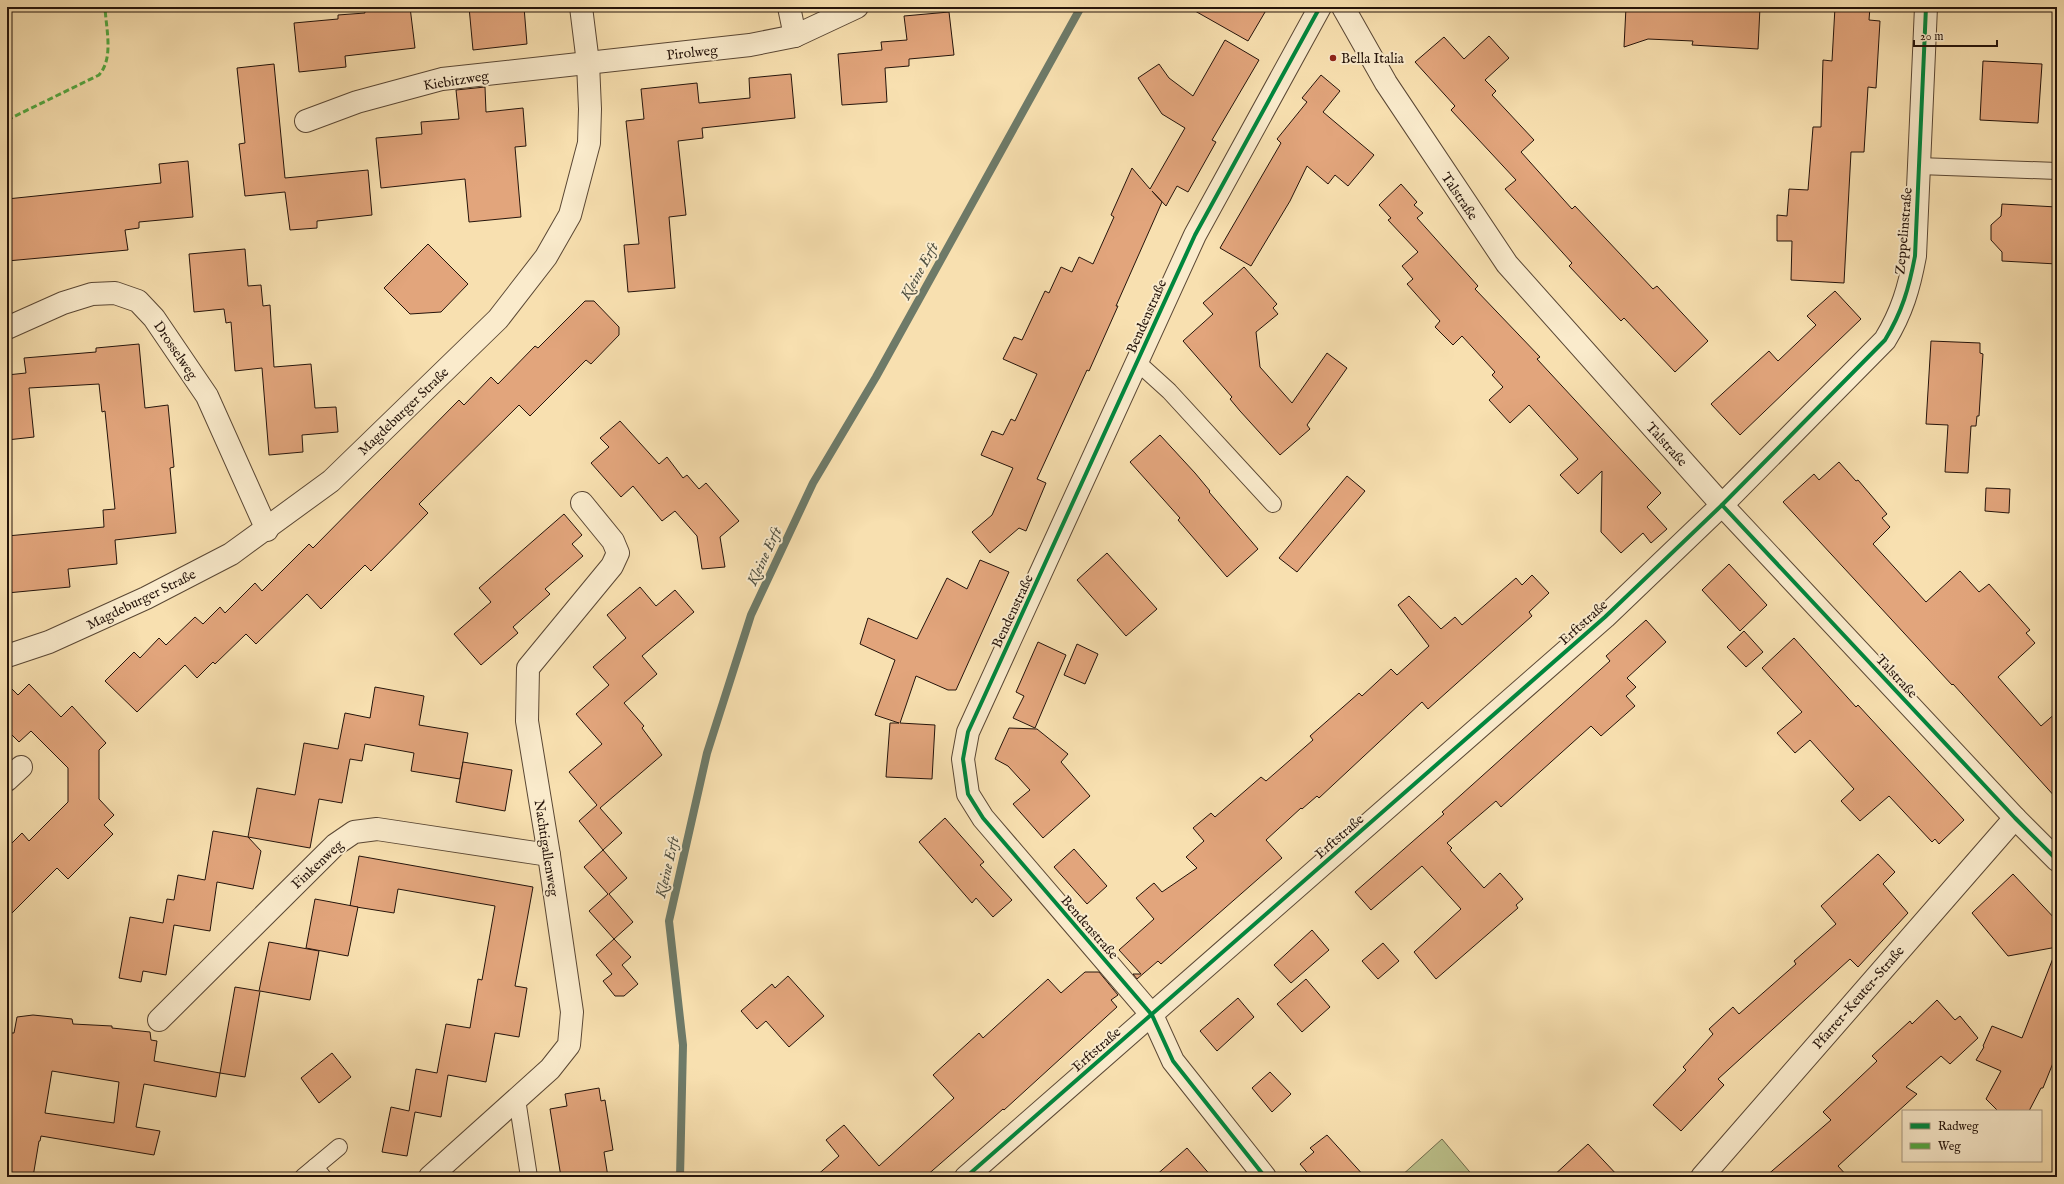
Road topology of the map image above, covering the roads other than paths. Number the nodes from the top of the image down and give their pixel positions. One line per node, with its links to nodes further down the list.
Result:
1 (580, 7): 8 (street, Magdeburger Straße)
2 (789, 7): 7 (street)
3 (857, 7): 7 (street, Pirolweg)
4 (1320, 7): 13 (street, Bendenstraße)
5 (1343, 7): 16 (street, Talstraße)
6 (1926, 7): 10 (street, Zeppelinstraße)
7 (795, 36): 8 (street, Pirolweg)
8 (588, 64): 9 (street, Kiebitzweg); 17 (street, Magdeburger Straße)
9 (306, 121)
10 (1919, 166): 11 (lane); 16 (street, Zeppelinstraße)
11 (2057, 171)
12 (7, 328): 17 (street, Drosselweg)
13 (1137, 362): 15 (lane); 22 (street, Bendenstraße)
14 (582, 503): 20 (street, Nachtigallenweg)
15 (1273, 504)
16 (1722, 506): 19 (street, Talstraße); 22 (street, Erftstraße)
17 (267, 530): 18 (street, Magdeburger Straße)
18 (7, 656)
19 (2015, 818): 21 (street, Talstraße); 32 (street, Pfarrer-Keuter-Straße)
20 (549, 855): 23 (street, Finkenweg); 24 (street, Nachtigallenweg)
21 (2057, 860)
22 (1152, 1015): 30 (street, Erftstraße); 31 (street, Bendenstraße)
23 (159, 1020)
24 (517, 1099): 28 (street, Nachtigallenweg); 29 (lane)
25 (339, 1147): 26 (lane)
26 (319, 1172): 27 (lane)
27 (303, 1177)
28 (430, 1177)
29 (529, 1177)
30 (966, 1177)
31 (1265, 1177)
32 (1702, 1177)

